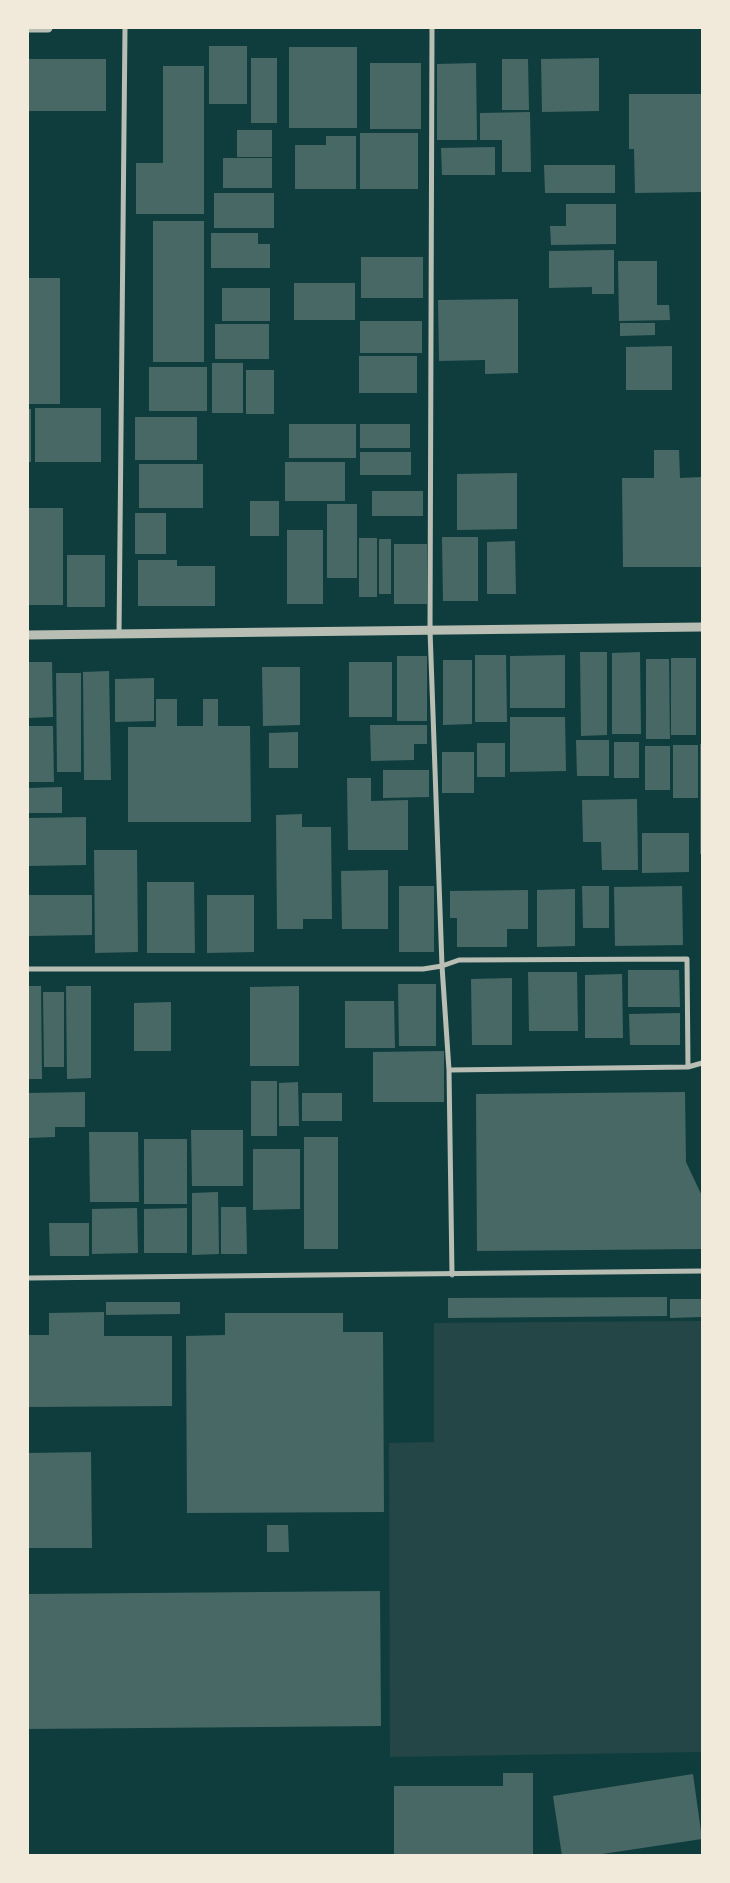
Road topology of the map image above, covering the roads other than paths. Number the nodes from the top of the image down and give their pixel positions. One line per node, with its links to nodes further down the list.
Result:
1 (28, 28): 2 (street)
2 (48, 28)
3 (125, 28): 7 (street)
4 (432, 28): 6 (street)
5 (702, 627): 6 (street)
6 (430, 630): 7 (street); 9 (street)
7 (119, 634): 8 (street)
8 (28, 635)
9 (442, 966): 10 (street); 12 (street); 13 (street)
10 (28, 969)
11 (702, 1063): 12 (street)
12 (688, 1066): 13 (street)
13 (449, 1070): 15 (street)
14 (702, 1271): 15 (street)
15 (452, 1275): 16 (street)
16 (28, 1278)

